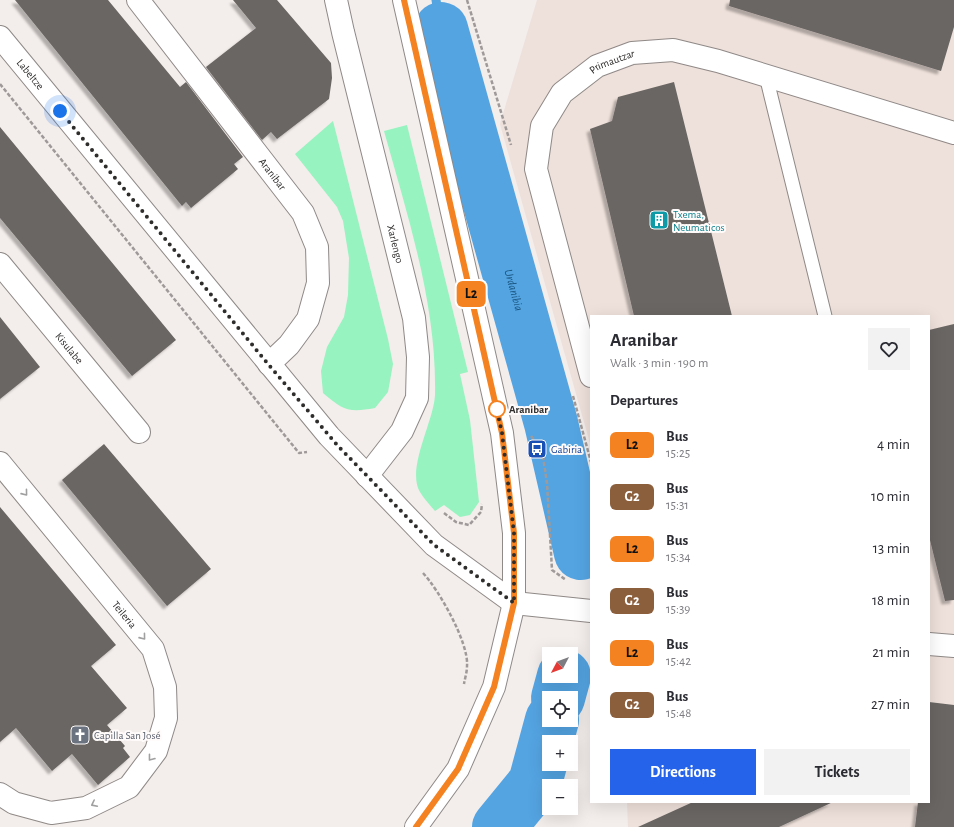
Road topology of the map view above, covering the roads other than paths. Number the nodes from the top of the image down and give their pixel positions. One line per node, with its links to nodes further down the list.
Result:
1 (138, 0): 9 (street, Aranibar)
2 (336, 0): 13 (street, Xarlengo)
3 (404, 0): 14 (street)
4 (0, 37): 9 (street, Labeltze)
5 (766, 76): 6 (street, Primautzar); 8 (lane); 10 (street, Primautzar)
6 (954, 133)
7 (0, 264): 11 (street, Kisulabe)
8 (825, 315)
9 (268, 364): 13 (street, Labeltze)
10 (590, 372)
11 (139, 432)
12 (0, 463): 18 (street, Teileria, one-way to 18)
13 (367, 476): 14 (street, Labeltze)
14 (514, 603): 15 (street); 19 (street)
15 (590, 611)
16 (930, 644): 17 (street)
17 (954, 646)
18 (0, 794)
19 (416, 827)

